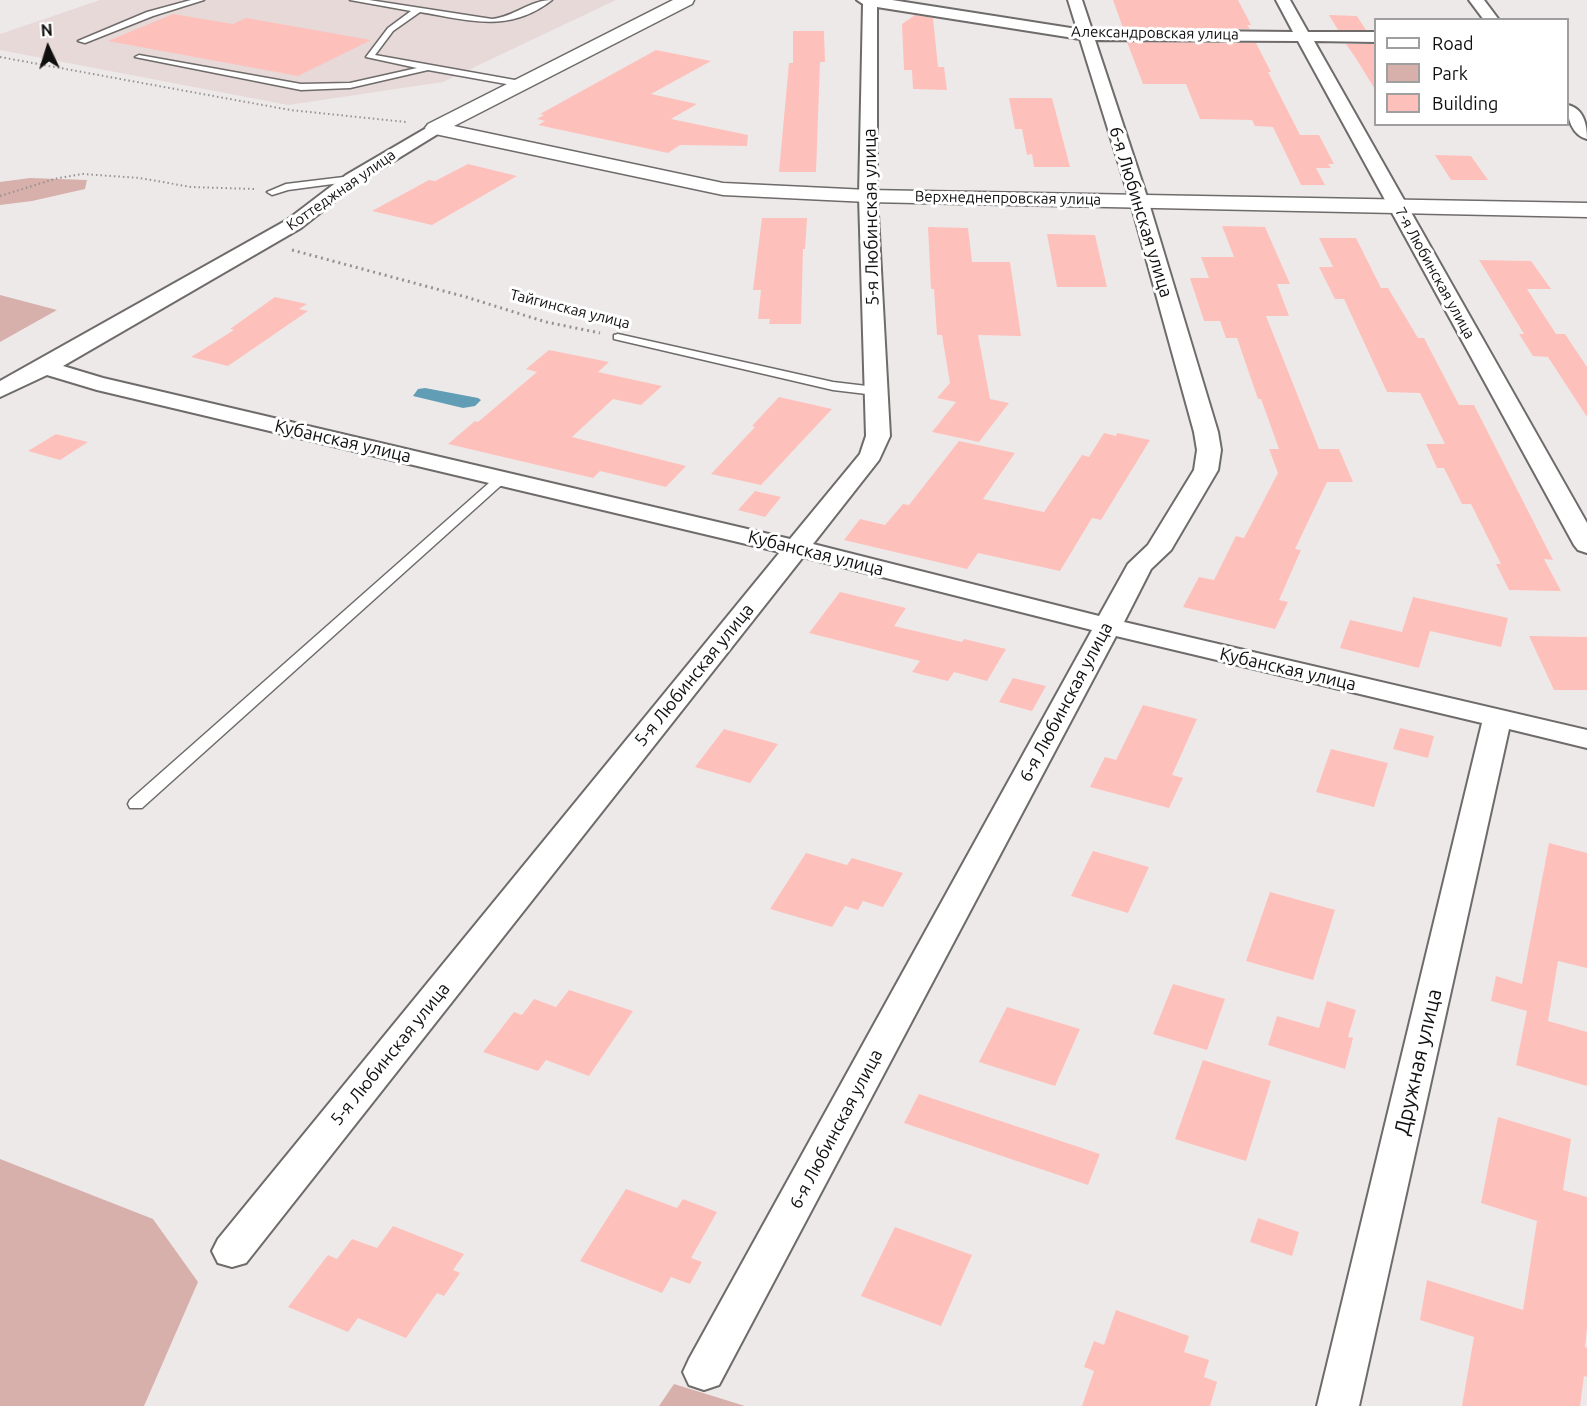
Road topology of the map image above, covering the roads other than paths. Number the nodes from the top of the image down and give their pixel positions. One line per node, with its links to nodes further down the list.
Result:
1 (200, 0): 14 (lane)
2 (354, 0): 9 (lane)
3 (548, 0): 9 (lane)
4 (686, 0): 17 (street, Коттеджная улица)
5 (1075, 0): 11 (street, 6-я Любинская улица)
6 (1283, 0): 12 (street, 7-я Любинская улица)
7 (1476, 0): 10 (street)
8 (867, 1): 11 (street, Александровская улица); 23 (street, 5-я Любинская улица)
9 (418, 10): 16 (lane)
10 (1490, 18)
11 (1084, 35): 12 (street, Александровская улица); 24 (street, 6-я Любинская улица)
12 (1304, 35): 13 (street, Александровская улица); 25 (street, 7-я Любинская улица)
13 (1374, 37)
14 (82, 41)
15 (139, 57): 16 (lane)
16 (429, 67): 17 (lane)
17 (523, 84): 19 (street, Коттеджная улица)
18 (1569, 111): 20 (street)
19 (435, 127): 21 (street, Коттеджная улица); 23 (street, Верхнеднепровская улица)
20 (1587, 134)
21 (352, 179): 22 (lane); 28 (street, Коттеджная улица)
22 (272, 192)
23 (867, 196): 24 (street, Верхнеднепровская улица); 30 (street, 5-я Любинская улица)
24 (1138, 200): 25 (street, Верхнеднепровская улица); 34 (street, 6-я Любинская улица)
25 (1398, 206): 26 (street, Верхнеднепровская улица); 32 (street, 7-я Любинская улица)
26 (1587, 210)
27 (618, 337): 30 (lane, Тайгинская улица)
28 (45, 367): 29 (street, Коттеджная улица); 31 (street, Кубанская улица)
29 (0, 390)
30 (875, 391): 33 (street, 5-я Любинская улица)
31 (502, 478): 33 (street, Кубанская улица); 37 (lane)
32 (1587, 545)
33 (797, 548): 34 (street, Кубанская улица); 38 (street, 5-я Любинская улица)
34 (1108, 626): 35 (street, Кубанская улица); 39 (street, 6-я Любинская улица)
35 (1497, 719): 36 (street, Кубанская улица); 40 (street, Дружная улица)
36 (1587, 739)
37 (136, 804)
38 (232, 1251)
39 (704, 1372)
40 (1338, 1406)

